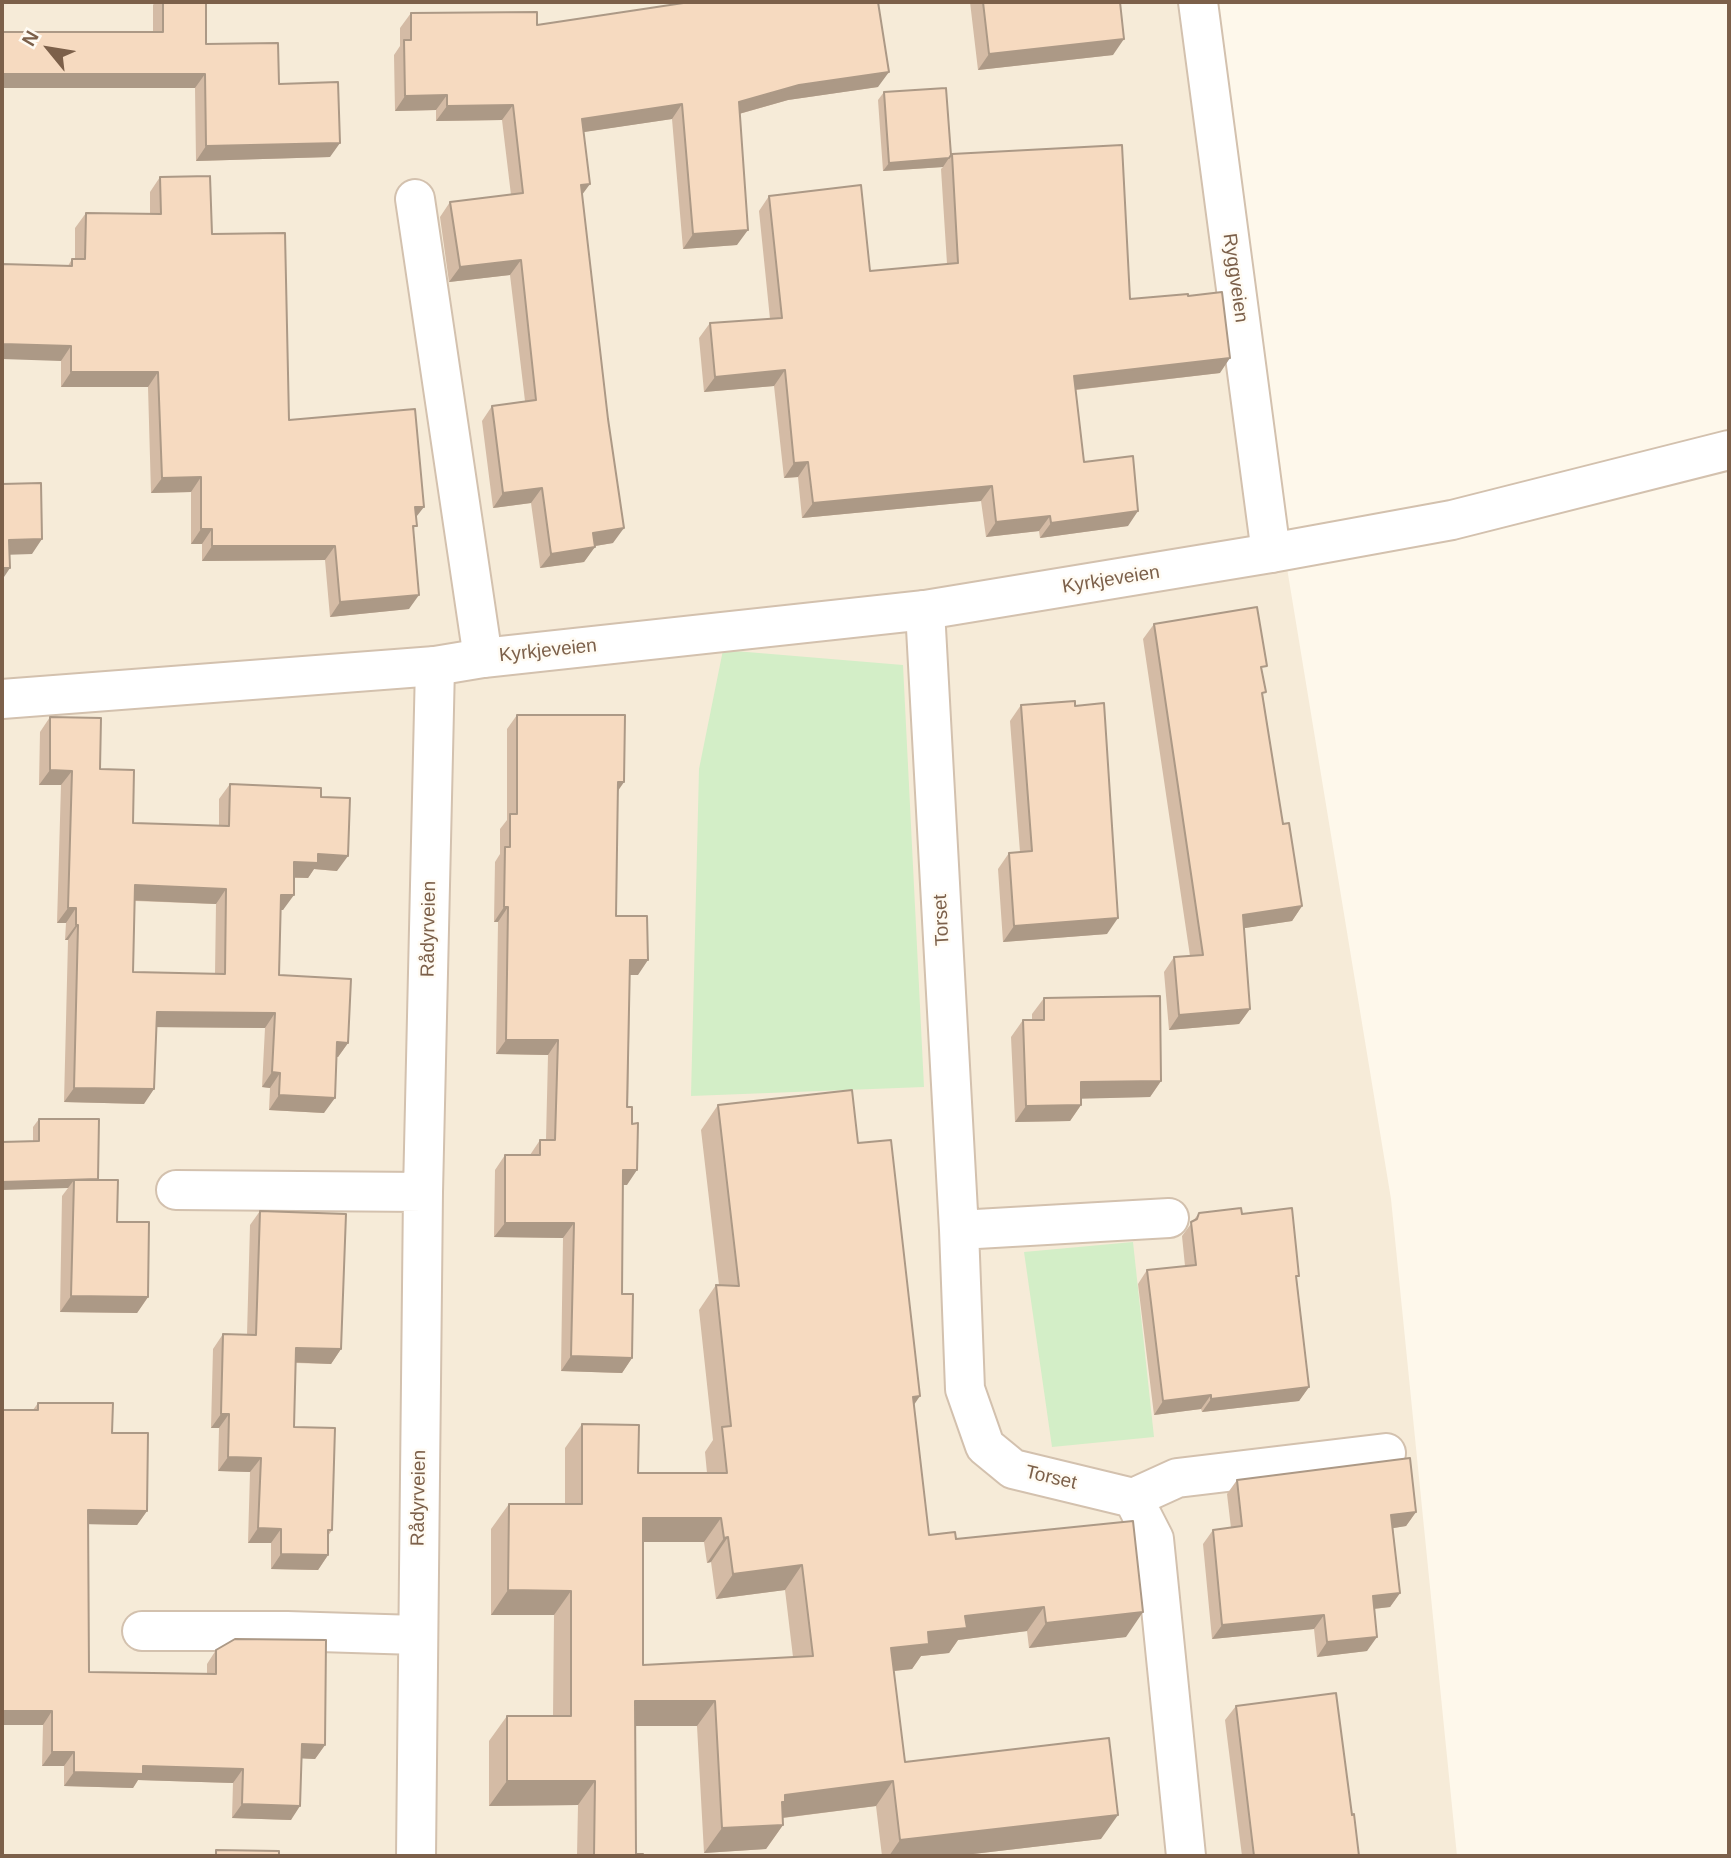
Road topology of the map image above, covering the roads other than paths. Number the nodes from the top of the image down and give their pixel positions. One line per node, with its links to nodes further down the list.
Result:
1 (1198, 2): 4 (street, Ryggveien)
2 (415, 199): 6 (street, Kyrkjeveien)
3 (1729, 450): 4 (street, Kyrkjeveien)
4 (1271, 554): 5 (street, Kyrkjeveien)
5 (925, 610): 6 (street, Kyrkjeveien); 12 (street, Torset)
6 (483, 658): 7 (street, Kyrkjeveien)
7 (435, 666): 8 (street, Kyrkjeveien); 10 (street, Rådyrveien)
8 (2, 699)
9 (176, 1190): 10 (street)
10 (423, 1192): 16 (street, Rådyrveien)
11 (1169, 1218): 12 (street)
12 (959, 1230): 14 (street, Torset)
13 (1386, 1452): 14 (street)
14 (1133, 1498): 18 (street)
15 (142, 1631): 16 (street)
16 (417, 1636): 17 (street, Rådyrveien)
17 (416, 1856)
18 (1186, 1856)

